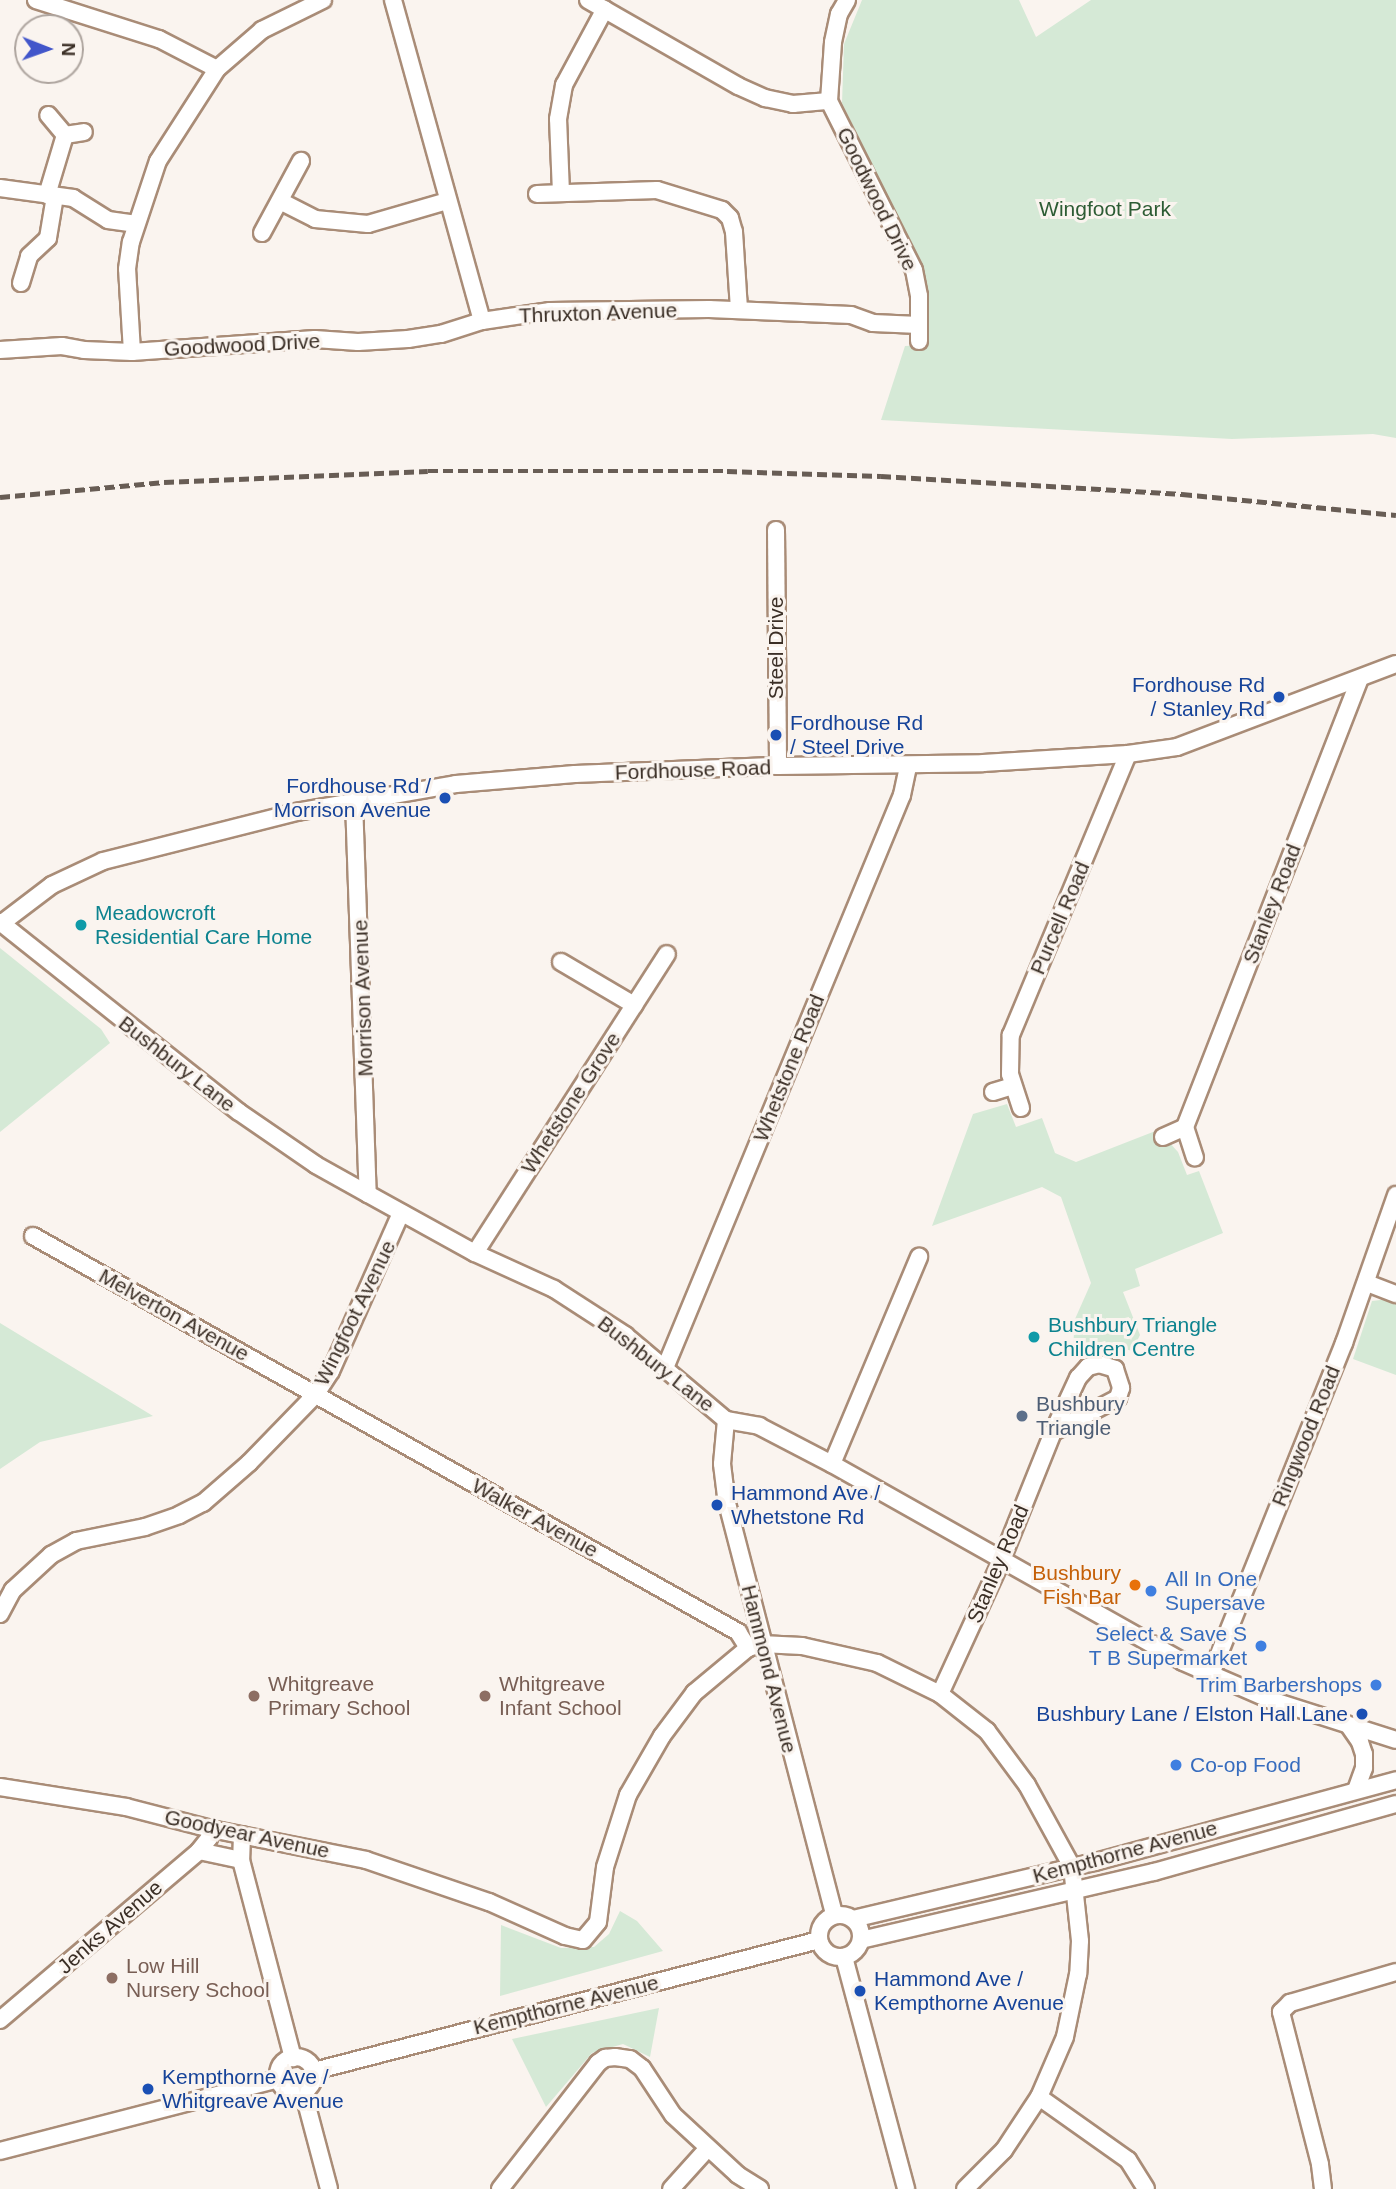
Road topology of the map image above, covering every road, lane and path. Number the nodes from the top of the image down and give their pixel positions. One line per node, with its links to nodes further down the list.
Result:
1 (36, 0): 6 (street)
2 (323, 0): 8 (street)
3 (393, 0): 19 (street)
4 (588, 0): 7 (street)
5 (847, 0): 9 (street)
6 (77, 5): 8 (street)
7 (605, 9): 9 (street); 15 (street)
8 (217, 69): 20 (street)
9 (829, 101): 25 (street, Goodwood Drive)
10 (48, 115): 12 (street)
11 (83, 132): 12 (street)
12 (65, 135): 17 (street)
13 (301, 161): 18 (street)
14 (0, 188): 17 (street)
15 (561, 192): 16 (street); 23 (street)
16 (537, 194)
17 (51, 196): 20 (street); 22 (street)
18 (280, 201): 19 (street); 21 (street)
19 (447, 201): 24 (street)
20 (135, 224): 27 (street)
21 (262, 233)
22 (21, 283)
23 (738, 310): 24 (street, Thruxton Avenue); 25 (street, Thruxton Avenue)
24 (482, 321): 27 (street, Goodwood Drive)
25 (919, 333)
26 (0, 350): 27 (street, Goodwood Drive)
27 (132, 352)
28 (776, 530): 32 (street, Steel Drive)
29 (1396, 664): 30 (street, Fordhouse Road)
30 (1359, 681): 31 (street, Fordhouse Road); 42 (street, Stanley Road)
31 (1128, 754): 33 (street, Fordhouse Road); 39 (street, Purcell Road)
32 (778, 766): 33 (street, Fordhouse Road); 34 (street, Fordhouse Road)
33 (908, 766): 53 (street, Whetstone Road)
34 (354, 801): 35 (street, Fordhouse Road); 45 (street, Morrison Avenue)
35 (1, 922): 45 (street, Bushbury Lane)
36 (667, 954): 38 (street, Whetstone Grove)
37 (561, 962): 38 (street)
38 (634, 1005): 49 (street, Whetstone Grove)
39 (1013, 1086): 40 (street); 41 (street, Purcell Road)
40 (993, 1092)
41 (1021, 1108)
42 (1185, 1127): 43 (street); 44 (street)
43 (1163, 1137)
44 (1195, 1157)
45 (368, 1194): 47 (street, Bushbury Lane)
46 (1396, 1195): 51 (street, Ringwood Road)
47 (401, 1213): 49 (street, Bushbury Lane); 54 (street, Wingfoot Avenue)
48 (33, 1236): 54 (street, Melverton Avenue)
49 (475, 1253): 53 (street, Bushbury Lane)
50 (919, 1257): 57 (street)
51 (1367, 1283): 52 (street); 61 (street, Ringwood Road)
52 (1396, 1294)
53 (665, 1368): 55 (street, Bushbury Lane)
54 (316, 1394): 59 (street, Wingfoot Avenue); 60 (street, Walker Avenue)
55 (726, 1420): 57 (street, Bushbury Lane); 60 (street, Hammond Avenue)
56 (1053, 1432): 56 (street, Stanley Road); 58 (street, Stanley Road)
57 (832, 1464): 58 (street, Bushbury Lane)
58 (1002, 1559): 61 (street, Bushbury Lane); 62 (street, Stanley Road)
59 (0, 1614)
60 (755, 1646): 62 (street); 70 (street, Goodyear Avenue); 75 (street, Hammond Avenue)
61 (1211, 1674): 63 (street, Bushbury Lane)
62 (940, 1694): 73 (street)
63 (1349, 1726): 64 (street, Bushbury Lane); 67 (street)
64 (1396, 1740)
65 (1396, 1780): 67 (street, Kempthorne Avenue)
66 (0, 1787): 69 (street, Goodyear Avenue)
67 (1356, 1790): 73 (street, Kempthorne Avenue)
68 (1396, 1804): 74 (street, Kempthorne Avenue)
69 (211, 1829): 70 (street, Goodyear Avenue); 71 (street, Jenks Avenue)
70 (242, 1835): 72 (street)
71 (198, 1851): 72 (street); 81 (street, Jenks Avenue)
72 (241, 1860): 82 (street)
73 (1072, 1867): 74 (street); 76 (street, Kempthorne Avenue)
74 (1076, 1891): 78 (street, Kempthorne Avenue); 86 (street)
75 (834, 1915): 76 (street); 77 (street)
76 (853, 1919): 78 (street)
77 (819, 1940): 79 (street); 83 (street, Kempthorne Avenue)
78 (861, 1940): 79 (street)
79 (844, 1957): 93 (street)
80 (1396, 1972): 96 (street)
81 (0, 2020)
82 (293, 2057): 83 (street); 84 (street)
83 (314, 2071): 85 (street)
84 (278, 2079): 85 (street); 88 (street)
85 (303, 2091): 89 (street)
86 (1039, 2096): 94 (street); 95 (street)
87 (708, 2148): 90 (street); 91 (street); 92 (street)
88 (0, 2151)
89 (329, 2189)
90 (500, 2189)
91 (671, 2189)
92 (760, 2189)
93 (906, 2189)
94 (965, 2189)
95 (1146, 2189)
96 (1323, 2189)

